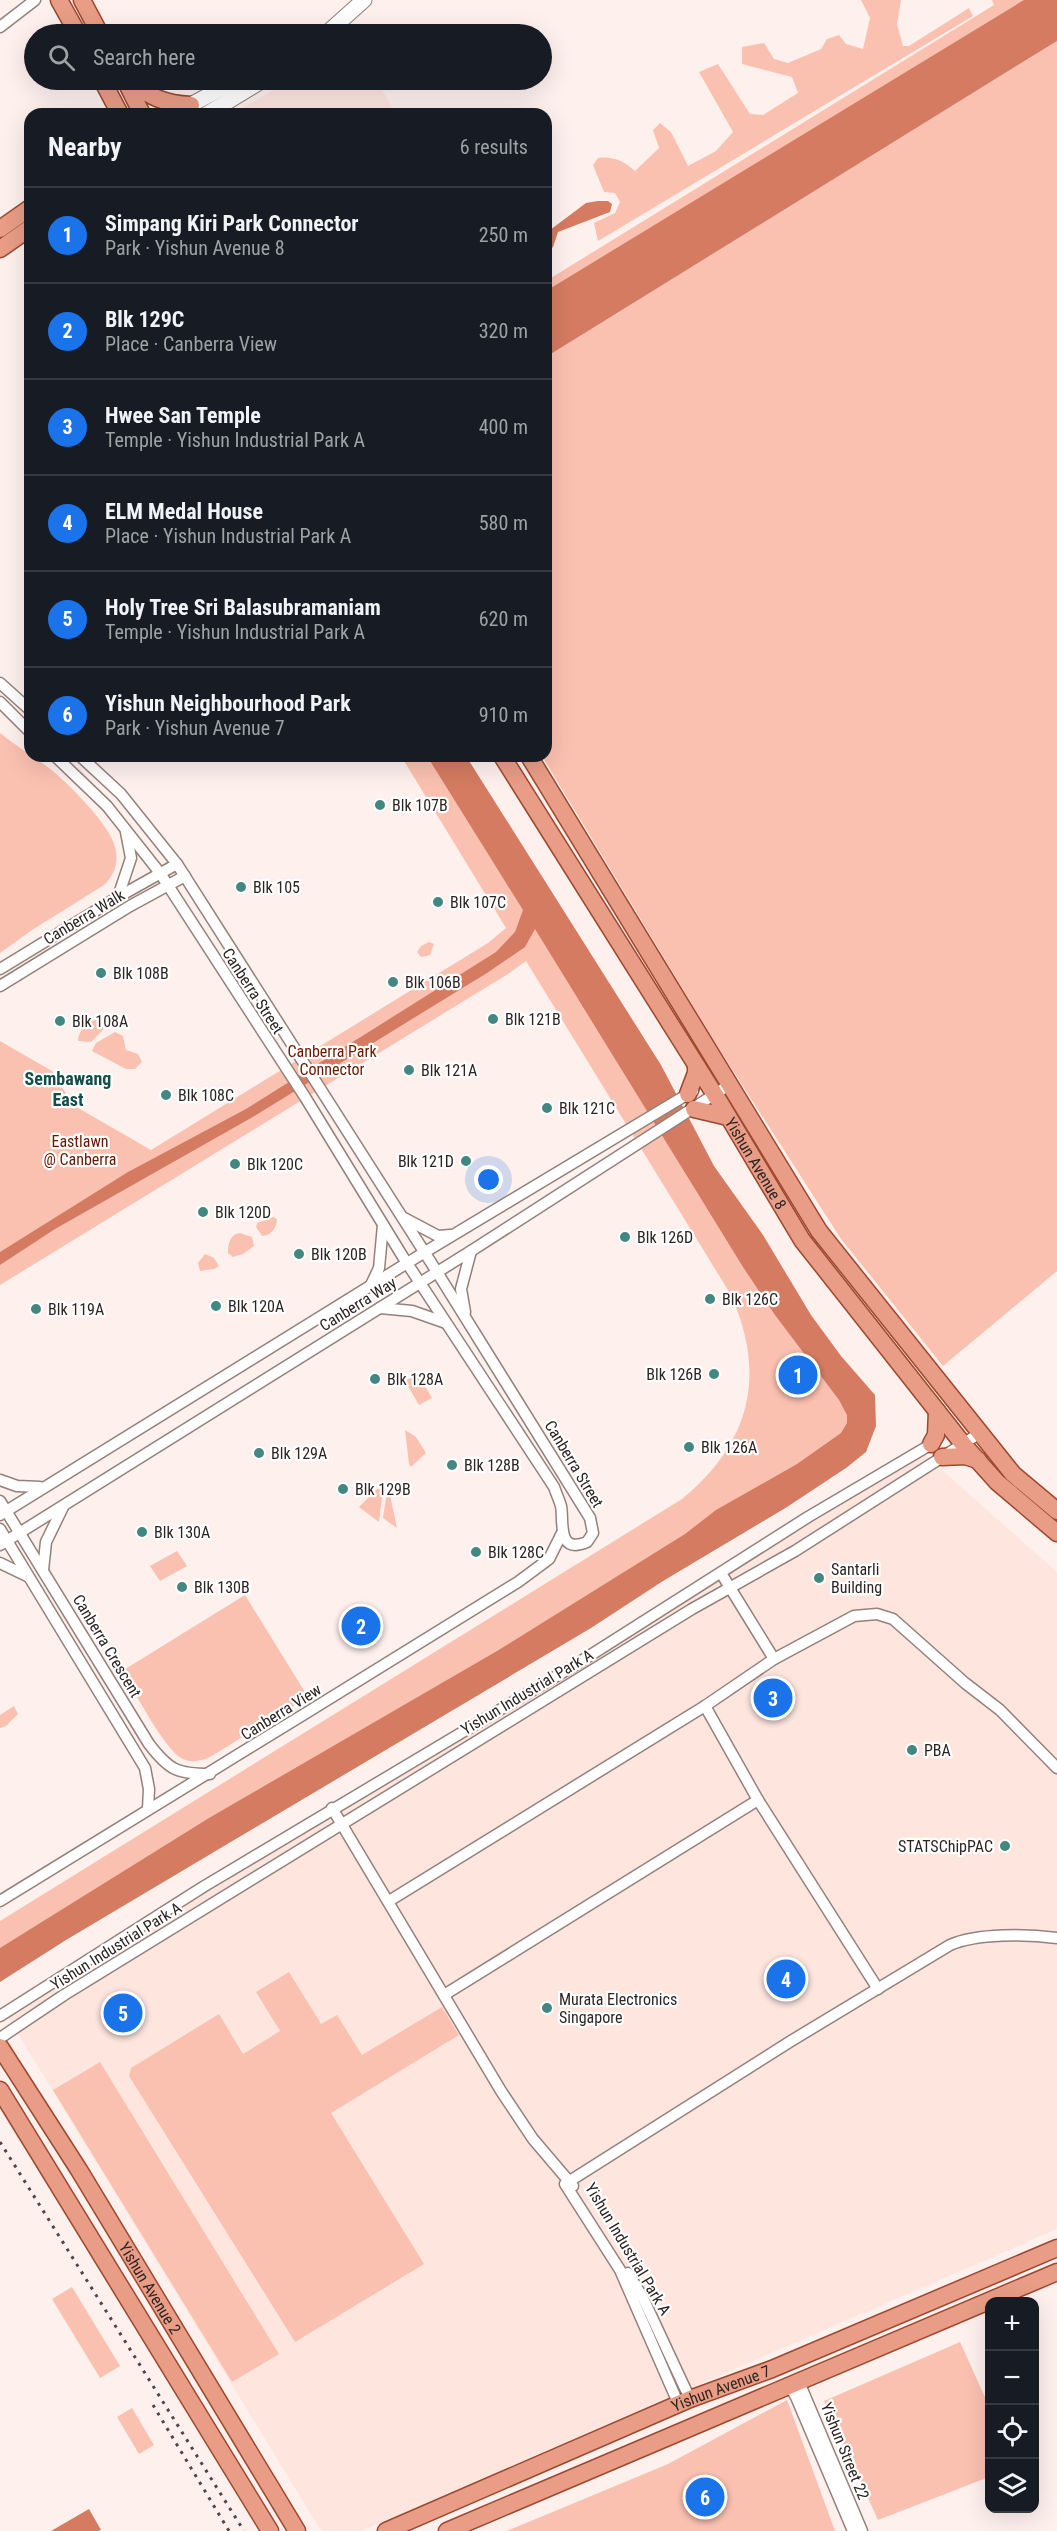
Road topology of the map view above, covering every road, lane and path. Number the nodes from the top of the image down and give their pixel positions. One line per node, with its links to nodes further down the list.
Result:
1 (35, 0): 8 (street)
2 (59, 0): 5 (main road)
3 (82, 0): 6 (main road)
4 (364, 0): 7 (street)
5 (72, 24)
6 (95, 24)
7 (337, 24)
8 (0, 27)
9 (107, 90): 16 (main road)
10 (108, 90): 17 (main road)
11 (129, 90): 18 (main road)
12 (142, 90): 15 (main road)
13 (219, 90): 15 (street)
14 (246, 90): 20 (street)
15 (191, 105): 19 (street)
16 (111, 108)
17 (117, 108)
18 (139, 108)
19 (185, 108)
20 (217, 108)
21 (24, 212): 22 (main road)
22 (0, 229)
23 (24, 232): 24 (main road)
24 (0, 249)
25 (0, 683): 27 (street)
26 (0, 702): 28 (street)
27 (24, 705)
28 (24, 726)
29 (61, 762): 33 (street, Canberra Street)
30 (86, 762): 34 (street, Canberra Street)
31 (505, 762): 41 (main road, Yishun Avenue 8)
32 (533, 762): 42 (main road, Yishun Avenue 8)
33 (126, 829): 35 (street, Canberra Street); 38 (street)
34 (177, 864): 35 (street, Canberra Walk); 36 (street, Canberra Street)
35 (160, 873): 37 (street, Canberra Street); 38 (street, Canberra Walk)
36 (185, 876): 37 (street, Canberra Walk); 46 (street, Canberra Street)
37 (167, 885): 40 (street, Canberra Walk); 47 (street, Canberra Street)
38 (118, 897): 39 (street, Canberra Walk)
39 (0, 969)
40 (0, 986)
41 (696, 1066): 43 (main road, Yishun Avenue 8); 44 (main road)
42 (726, 1079): 43 (street, Canberra Way); 59 (main road, Yishun Avenue 8)
43 (710, 1089): 44 (street, Canberra Way); 45 (main road, Yishun Avenue 8)
44 (690, 1102): 45 (main road); 48 (street, Canberra Way); 49 (street, Canberra Way)
45 (728, 1117): 58 (main road, Yishun Avenue 8)
46 (401, 1216): 48 (street); 50 (street, Canberra Street)
47 (383, 1223): 51 (street, Canberra Street); 54 (street)
48 (457, 1233): 50 (street, Canberra Way)
49 (471, 1251): 52 (street, Canberra Way); 56 (street)
50 (425, 1252): 51 (street, Canberra Way); 52 (street, Canberra Street)
51 (408, 1263): 53 (street, Canberra Street); 54 (street, Canberra Way)
52 (437, 1272): 53 (street, Canberra Way); 56 (street, Canberra Street)
53 (420, 1282): 55 (street, Canberra Way); 57 (street, Canberra Street)
54 (371, 1286): 65 (street, Canberra Way)
55 (379, 1308): 57 (street); 66 (street, Canberra Way)
56 (466, 1318): 71 (street, Canberra Street)
57 (447, 1324): 71 (street, Canberra Street)
58 (938, 1411): 60 (main road, Yishun Avenue 8); 61 (main road)
59 (975, 1427): 60 (street, Yishun Industrial Park A); 60 (street, Yishun Industrial Park A); 68 (main road, Yishun Avenue 8)
60 (958, 1438): 61 (street, Yishun Industrial Park A); 62 (street, Yishun Industrial Park A); 63 (main road, Yishun Avenue 8)
61 (931, 1444): 76 (street, Yishun Industrial Park A)
62 (942, 1457): 63 (main road); 78 (street, Yishun Industrial Park A)
63 (978, 1460): 72 (main road, Yishun Avenue 8)
64 (0, 1480): 65 (street)
65 (44, 1486): 67 (street, Canberra Way)
66 (64, 1507): 70 (street, Canberra Way); 75 (street)
67 (2, 1509): 70 (street, Canberra Crescent)
68 (1057, 1511)
69 (0, 1529): 73 (street, Canberra Crescent)
70 (19, 1533): 73 (street, Canberra Way); 75 (street, Canberra Crescent)
71 (562, 1533): 84 (street, Canberra View)
72 (1057, 1533)
73 (4, 1543): 77 (street, Canberra Crescent)
74 (0, 1563): 77 (street)
75 (44, 1570): 80 (street, Canberra Crescent)
76 (721, 1573): 78 (street); 86 (street, Yishun Industrial Park A)
77 (30, 1578): 81 (street, Canberra Crescent)
78 (729, 1587): 79 (street); 88 (street, Yishun Industrial Park A)
79 (774, 1659): 82 (street); 83 (street)
80 (103, 1667): 81 (street); 84 (street, Canberra Crescent)
81 (93, 1681): 87 (street, Canberra Crescent)
82 (705, 1706): 85 (street); 89 (street)
83 (1057, 1768)
84 (210, 1774): 87 (street, Canberra View)
85 (758, 1800): 92 (street); 93 (street)
86 (332, 1808): 88 (street, Yishun Industrial Park A); 94 (street, Yishun Industrial Park A)
87 (148, 1809): 90 (street, Canberra View)
88 (342, 1825): 89 (street, Yishun Industrial Park A); 95 (street, Yishun Industrial Park A)
89 (389, 1900): 93 (street, Yishun Industrial Park A)
90 (0, 1901)
91 (1057, 1938): 92 (street, Yishun Industrial Park A)
92 (878, 1989): 98 (street, Yishun Industrial Park A)
93 (444, 1995): 98 (street, Yishun Industrial Park A)
94 (0, 2016)
95 (0, 2038)
96 (0, 2047): 104 (main road, Yishun Avenue 2)
97 (0, 2090): 105 (main road, Yishun Avenue 2)
98 (567, 2183): 103 (street, Yishun Industrial Park A)
99 (1057, 2248): 101 (main road, Yishun Avenue 7)
100 (1057, 2272): 102 (main road, Yishun Avenue 7)
101 (772, 2369): 102 (main road); 103 (main road, Yishun Avenue 7)
102 (792, 2385): 107 (main road, Yishun Avenue 7); 108 (street, Yishun Street 22); 109 (street, Yishun Street 22)
103 (684, 2402): 106 (main road, Yishun Avenue 7)
104 (298, 2529)
105 (270, 2531)
106 (386, 2531)
107 (447, 2531)
108 (853, 2531)
109 (862, 2531)

